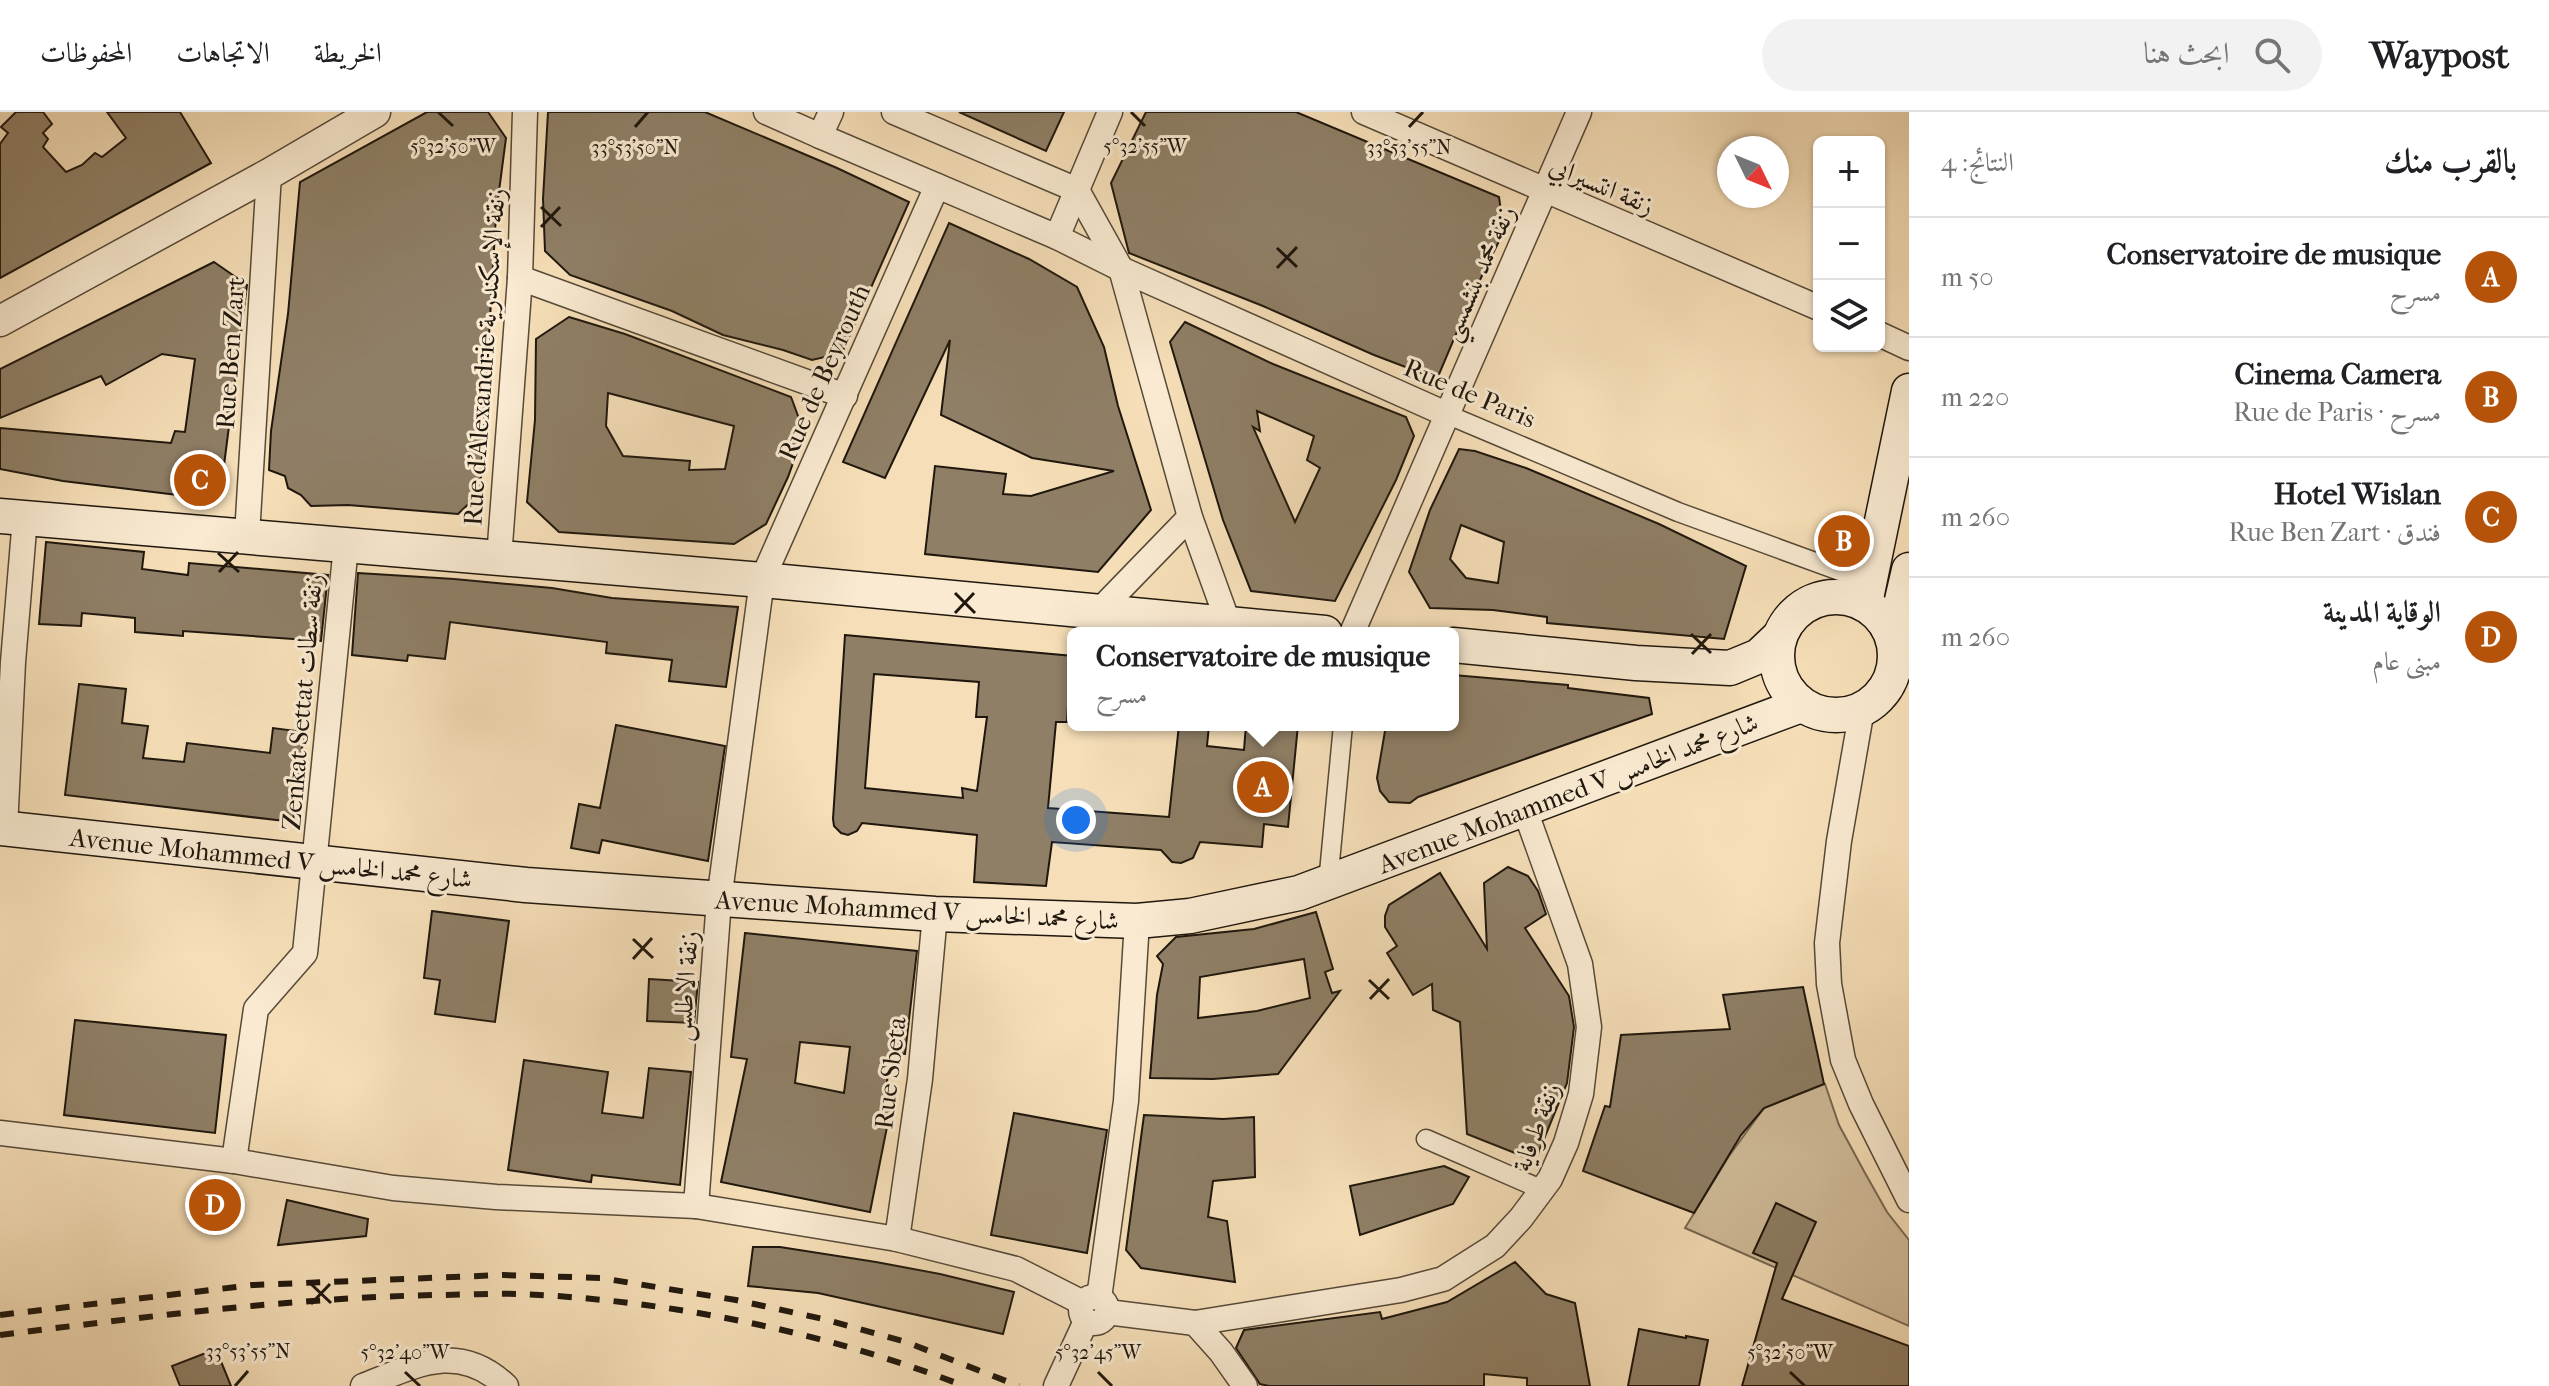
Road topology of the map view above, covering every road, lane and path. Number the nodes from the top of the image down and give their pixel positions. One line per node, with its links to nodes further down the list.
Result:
1 (375, 112): 10 (street)
2 (525, 112): 16 (street, Rue d'Alexandrie زنقة الإسكندرية)
3 (766, 112): 9 (street, Rue de Paris)
4 (831, 112): 9 (street)
5 (894, 112): 12 (street)
6 (1110, 112): 12 (street)
7 (1364, 112): 13 (street, زنقة انتسيرابي)
8 (1579, 112): 13 (street, زنقة محمد بنشمسي)
9 (820, 136): 11 (street, Rue de Paris)
10 (269, 174): 18 (street); 26 (street, Rue Ben Zart)
11 (937, 186): 14 (street, Rue de Paris); 22 (street, Rue de Beyrouth)
12 (1077, 190): 14 (street); 15 (street)
13 (1545, 191): 17 (street, زنقة انتسيرابي); 23 (street, زنقة محمد بنشمسي)
14 (1057, 237): 15 (street, Rue de Paris)
15 (1121, 269): 23 (street, Rue de Paris); 25 (street)
16 (520, 278): 22 (street); 28 (street, Rue d'Alexandrie زنقة الإسكندرية)
17 (1813, 305)
18 (0, 321)
19 (1885, 337): 20 (street)
20 (1909, 348)
21 (1909, 391): 31 (main road)
22 (845, 396): 30 (street, Rue de Beyrouth)
23 (1446, 414): 31 (street, Rue de Paris); 35 (street, زنقة محمد بنشمسي)
24 (12, 517): 26 (main road); 44 (street)
25 (1190, 517): 32 (street); 33 (street)
26 (247, 535): 27 (main road)
27 (346, 546): 28 (main road); 45 (street, Zenkat Settat زنقة سطات)
28 (499, 558): 30 (main road)
29 (1909, 570): 37 (main road)
30 (762, 580): 32 (main road); 47 (street, زنقة الاطلس)
31 (1867, 593): 36 (main road); 37 (main road)
32 (1097, 613): 33 (main road)
33 (1229, 625): 34 (main road)
34 (1253, 627)
35 (1355, 627)
36 (1779, 637): 38 (main road); 40 (main road)
37 (1899, 644): 39 (main road)
38 (1459, 646)
39 (1899, 680): 41 (main road)
40 (1801, 705): 41 (main road); 43 (main road, Avenue Mohammed V شارع محمد الخامس)
41 (1862, 709): 54 (street)
42 (1342, 731): 46 (street)
43 (1525, 810): 46 (main road, Avenue Mohammed V شارع محمد الخامس); 53 (street, زنقة طرفاية)
44 (3, 828): 45 (main road, Avenue Mohammed V شارع محمد الخامس)
45 (316, 862): 47 (main road, Avenue Mohammed V شارع محمد الخامس); 52 (street, Zenkat Settat زنقة سطات)
46 (1328, 883): 49 (main road, Avenue Mohammed V شارع محمد الخامس)
47 (719, 900): 48 (main road, Avenue Mohammed V شارع محمد الخامس); 55 (street, زنقة الاطلس)
48 (935, 914): 49 (main road, Avenue Mohammed V شارع محمد الخامس); 56 (street, Rue Sbeta)
49 (1137, 921): 57 (street)
50 (0, 1133): 52 (street, زنقة طرفاية)
51 (1426, 1139): 53 (street)
52 (234, 1161): 55 (street, زنقة طرفاية)
53 (1543, 1190): 58 (street, زنقة طرفاية)
54 (1909, 1200)
55 (696, 1206): 56 (street, زنقة طرفاية)
56 (897, 1239): 57 (street, زنقة طرفاية)
57 (1094, 1308): 58 (street, زنقة طرفاية); 61 (street)
58 (1195, 1323): 62 (street)
59 (498, 1379): 60 (street)
60 (363, 1386)
61 (1056, 1386)
62 (1245, 1386)

